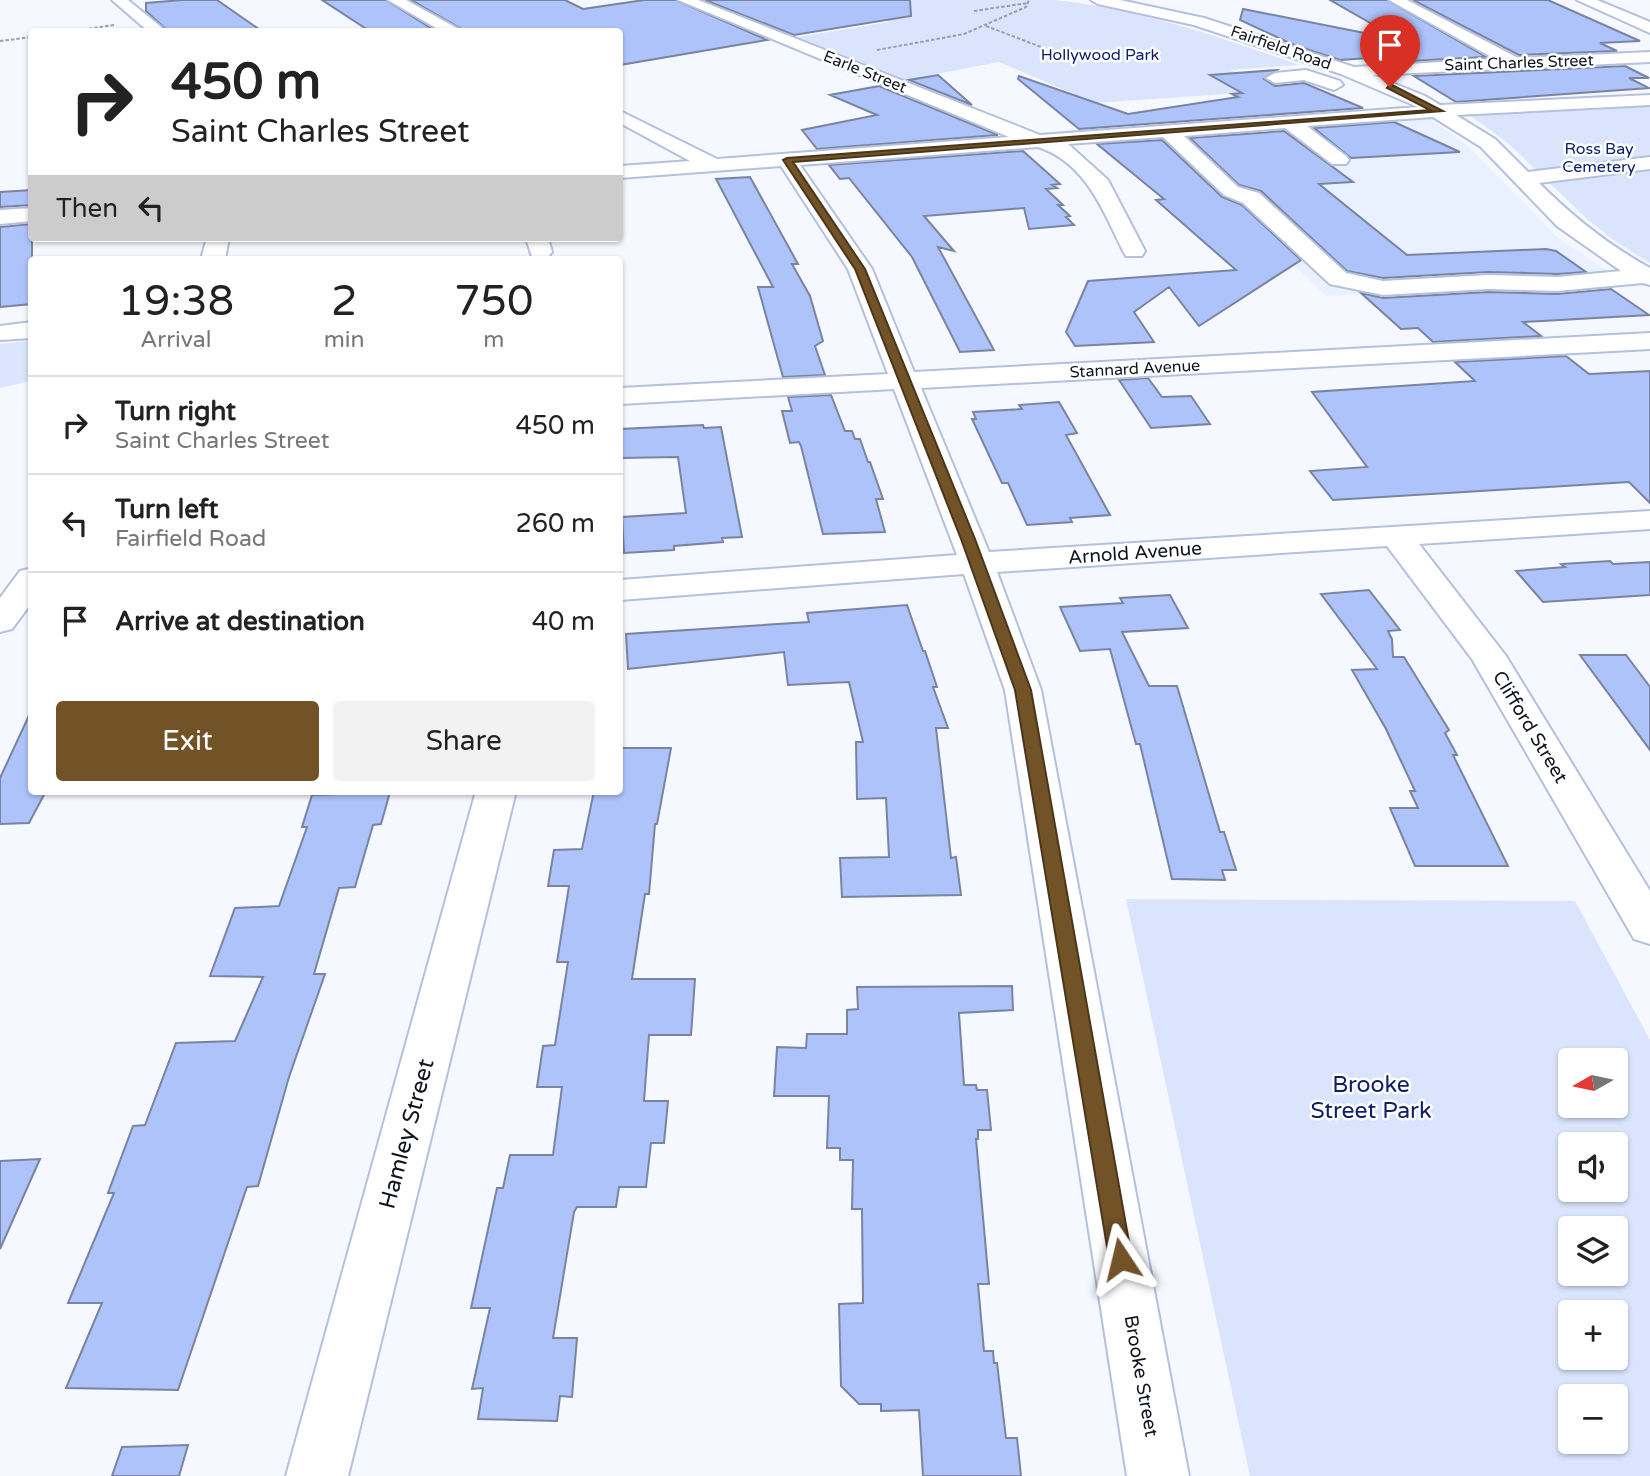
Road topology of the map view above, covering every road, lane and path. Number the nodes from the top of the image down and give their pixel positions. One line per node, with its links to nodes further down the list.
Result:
1 (119, 0): 11 (street)
2 (395, 0): 15 (street)
3 (685, 0): 23 (street, Earle Street)
4 (1098, 0): 25 (street, Fairfield Road)
5 (1396, 0): 24 (street)
6 (1584, 0): 9 (street)
7 (1028, 2): 10 (path); 12 (path)
8 (1638, 6): 9 (street)
9 (1603, 8): 16 (street)
10 (974, 11)
11 (144, 20): 13 (path); 14 (street)
12 (985, 26): 20 (path); 21 (path)
13 (93, 28)
14 (154, 28)
15 (448, 28)
16 (1650, 28)
17 (28, 38): 18 (path)
18 (0, 41)
19 (890, 43): 20 (path)
20 (900, 47): 23 (path)
21 (1041, 47)
22 (1650, 57): 24 (street, Saint Charles Street)
23 (831, 58): 37 (street, Earle Street)
24 (1516, 63): 25 (street, Saint Charles Street)
25 (1347, 70): 27 (street, Fairfield Road)
26 (1275, 78): 27 (street)
27 (1371, 79): 28 (street, Fairfield Road)
28 (1419, 100): 30 (street, Fairfield Road); 31 (street)
29 (1650, 100): 30 (street)
30 (1440, 111): 31 (street); 44 (street, Fairfield Road)
31 (1399, 115): 33 (street)
32 (623, 118): 41 (street)
33 (1292, 124): 34 (street); 36 (street)
34 (1169, 132): 37 (street); 50 (street)
35 (1354, 136): 36 (street)
36 (1311, 138): 39 (street)
37 (1046, 141): 38 (street); 49 (street)
38 (787, 160): 41 (street); 54 (street, Brooke Street)
39 (1339, 160)
40 (1650, 163): 44 (street)
41 (714, 165): 43 (street)
42 (1489, 169): 44 (street)
43 (623, 172)
44 (1519, 173): 47 (street, Fairfield Road)
45 (28, 214): 46 (street)
46 (0, 217)
47 (1565, 221): 48 (street); 50 (street, Fairfield Road)
48 (1542, 223)
49 (1134, 251)
50 (1648, 277)
51 (28, 330): 52 (street)
52 (4, 333)
53 (1650, 341): 54 (street, Stannard Avenue)
54 (906, 382): 55 (street, Stannard Avenue); 58 (street, Brooke Street)
55 (623, 396)
56 (1650, 520): 57 (street, Arnold Avenue)
57 (1396, 537): 58 (street, Arnold Avenue); 65 (street, Clifford Street)
58 (977, 563): 60 (street, Arnold Avenue); 67 (street, Brooke Street)
59 (28, 584): 61 (street)
60 (623, 590)
61 (0, 622)
62 (28, 625): 63 (street)
63 (0, 627)
64 (495, 795): 66 (street, Hamley Street)
65 (1650, 928)
66 (317, 1476)
67 (1158, 1476)

